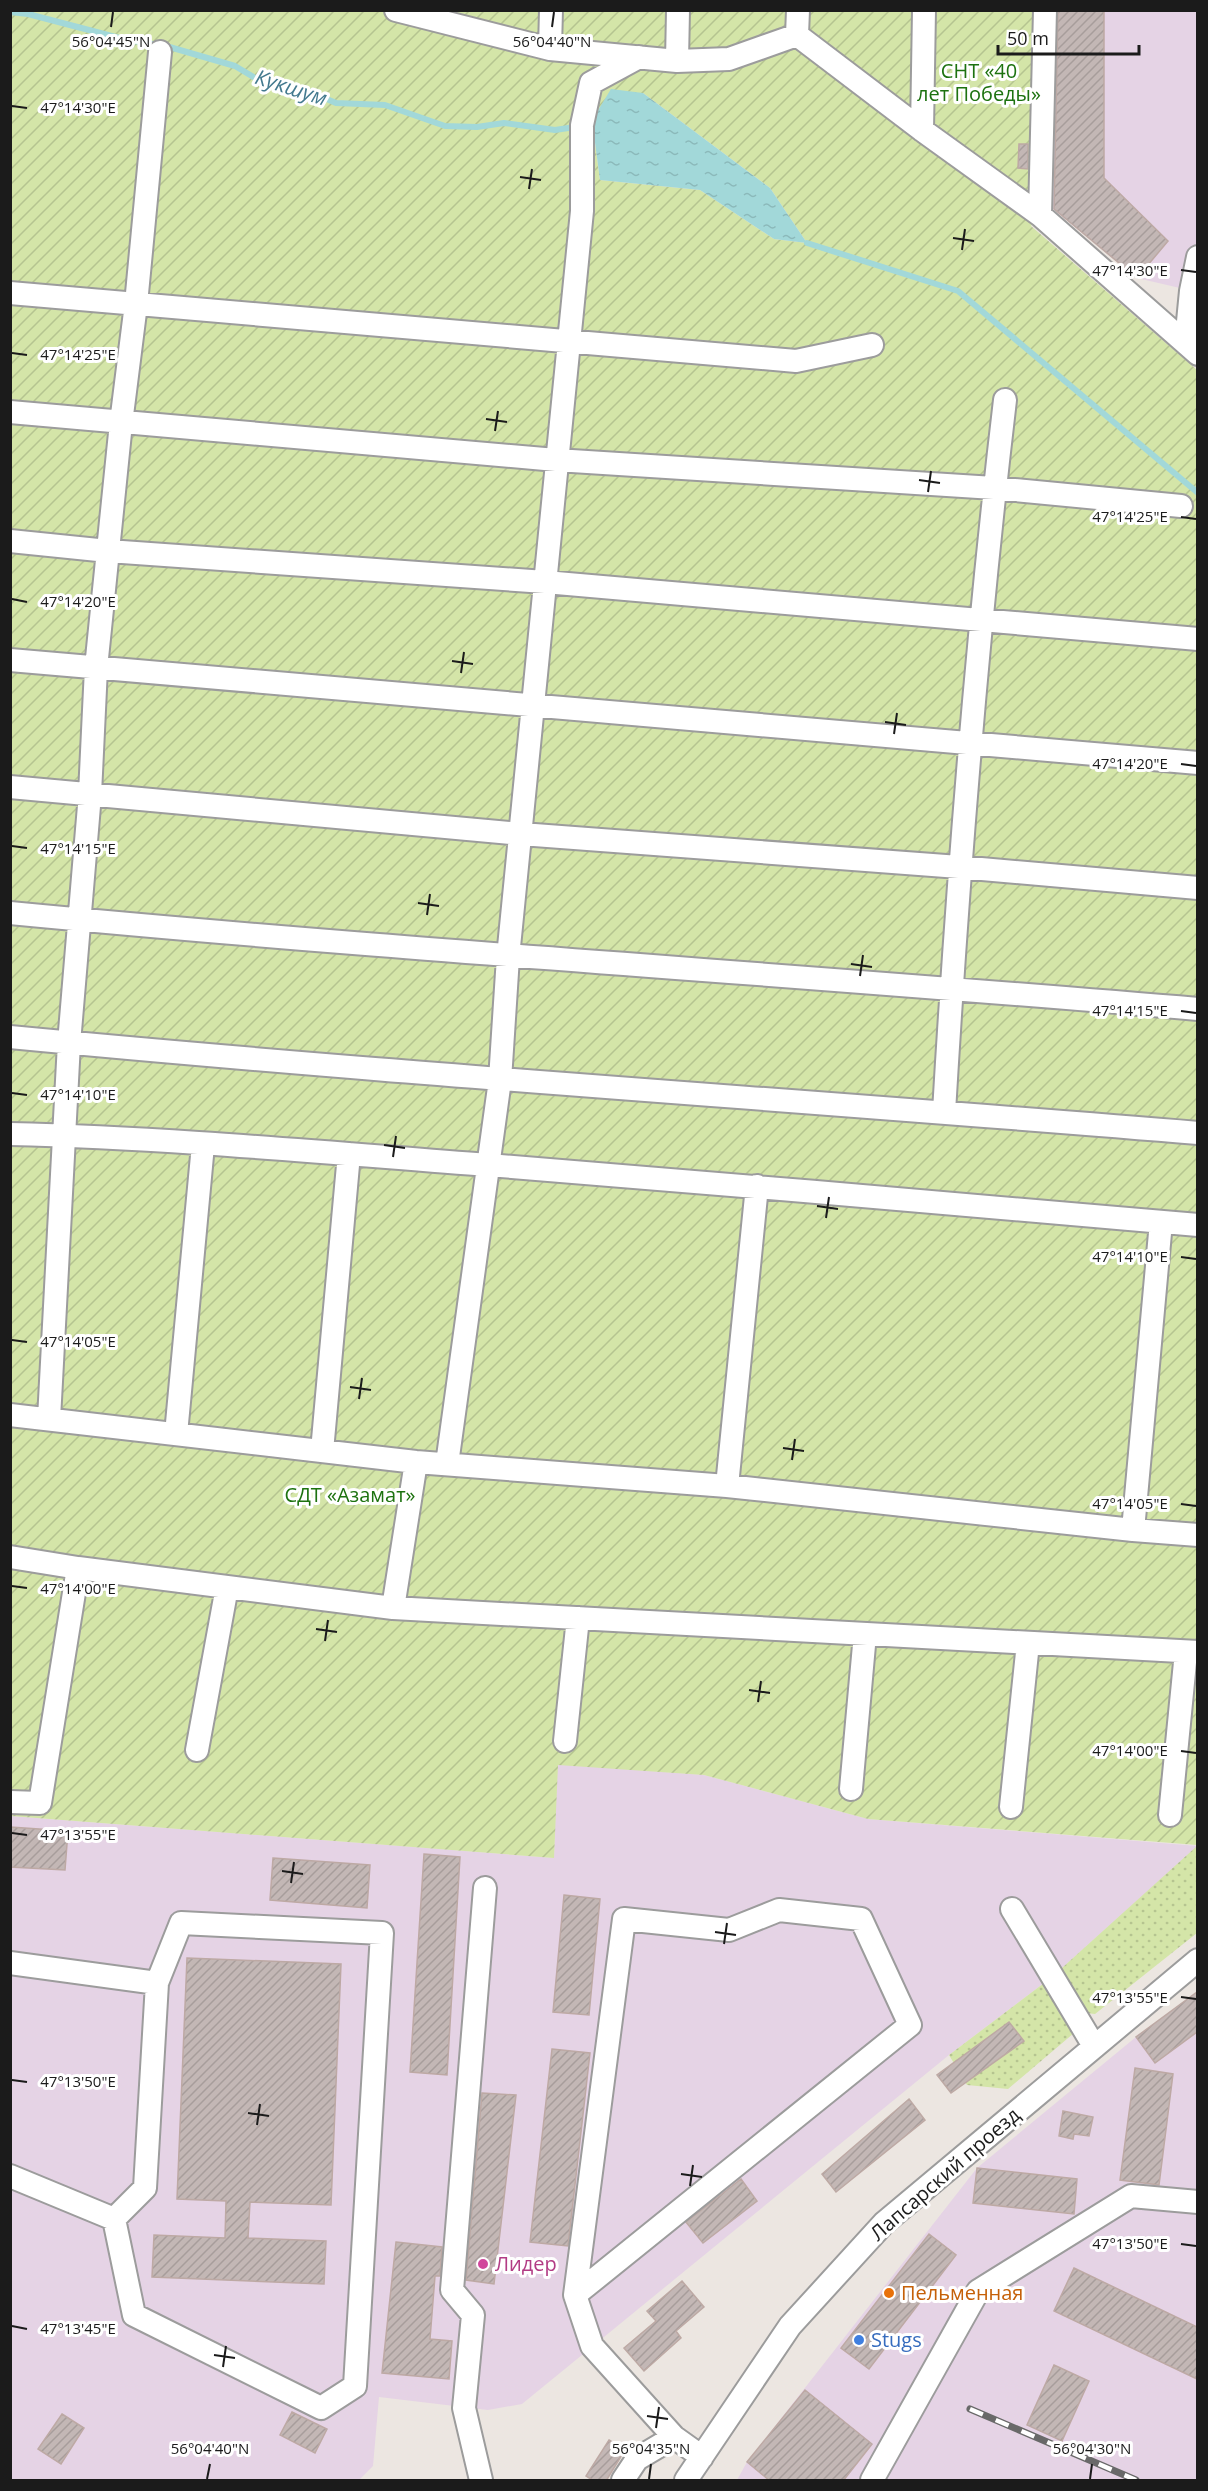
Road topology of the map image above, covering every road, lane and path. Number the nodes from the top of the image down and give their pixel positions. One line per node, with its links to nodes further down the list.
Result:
1 (396, 10): 7 (street)
2 (551, 10): 9 (street)
3 (678, 10): 12 (street)
4 (798, 10): 8 (street)
5 (924, 10): 13 (street)
6 (1045, 10): 14 (street)
7 (426, 15): 9 (street)
8 (797, 36): 12 (street); 13 (street)
9 (550, 49): 11 (street)
10 (160, 52): 17 (street)
11 (639, 57): 12 (street); 18 (street)
12 (677, 61)
13 (922, 130): 14 (street)
14 (1041, 215): 20 (street)
15 (1197, 257): 20 (street)
16 (10, 293): 17 (street)
17 (136, 304): 18 (street); 23 (street)
18 (570, 340): 19 (street); 24 (street)
19 (872, 345)
20 (1192, 348)
21 (1005, 400): 25 (street)
22 (10, 412): 23 (street)
23 (121, 423): 24 (street); 28 (street)
24 (556, 460): 25 (street); 29 (street)
25 (994, 489): 26 (street); 30 (street)
26 (1181, 506)
27 (10, 541): 28 (street)
28 (108, 551): 29 (street); 33 (street)
29 (545, 582): 30 (street); 34 (street)
30 (980, 620): 31 (street); 35 (street)
31 (1197, 639)
32 (10, 660): 33 (street)
33 (96, 668): 34 (street); 38 (street)
34 (534, 705): 35 (street); 39 (street)
35 (971, 744): 36 (street); 40 (street)
36 (1197, 763)
37 (10, 787): 38 (street)
38 (90, 794): 39 (street); 43 (street)
39 (520, 834): 40 (street); 44 (street)
40 (959, 867): 41 (street); 45 (street)
41 (1197, 888)
42 (10, 913): 43 (street)
43 (80, 920): 44 (street); 48 (street)
44 (508, 957): 45 (street); 49 (street)
45 (951, 988): 46 (street); 50 (street)
46 (1197, 1009)
47 (10, 1037): 48 (street)
48 (69, 1043): 49 (street); 53 (street)
49 (500, 1080): 50 (street); 56 (street)
50 (944, 1112): 51 (street)
51 (1197, 1133)
52 (10, 1134): 53 (street)
53 (65, 1136): 54 (street); 61 (street)
54 (203, 1144): 55 (street); 62 (street)
55 (349, 1154): 56 (street); 63 (street)
56 (487, 1165): 57 (street); 65 (street)
57 (757, 1186): 58 (street); 66 (street)
58 (1161, 1222): 59 (street); 67 (street)
59 (1197, 1225)
60 (10, 1414): 61 (street)
61 (49, 1419): 62 (street)
62 (176, 1434): 63 (street)
63 (322, 1451): 64 (street)
64 (416, 1462): 65 (street); 72 (street)
65 (447, 1464): 66 (street)
66 (728, 1486): 67 (street)
67 (1133, 1530): 68 (street)
68 (1197, 1535)
69 (10, 1557): 70 (street)
70 (78, 1568): 71 (street); 80 (street)
71 (227, 1587): 72 (street); 78 (street)
72 (393, 1608): 73 (street)
73 (578, 1618): 74 (street); 77 (street)
74 (866, 1634): 75 (street); 79 (street)
75 (1028, 1643): 76 (street); 81 (street)
76 (1192, 1652): 82 (street)
77 (565, 1741)
78 (197, 1750)
79 (851, 1789)
80 (10, 1802)
81 (1011, 1807)
82 (1170, 1815)
83 (485, 1888): 95 (street)
84 (1012, 1909): 88 (street)
85 (1197, 1960): 88 (street, Лапсарский проезд)
86 (10, 1963): 87 (street)
87 (157, 1983): 91 (street); 91 (street)
88 (1094, 2046): 94 (street, Лапсарский проезд)
89 (10, 2176): 91 (street)
90 (1197, 2202): 98 (street)
91 (114, 2219)
92 (575, 2295): 92 (street); 93 (street)
93 (674, 2437): 94 (street); 96 (street)
94 (702, 2457): 97 (street, Лапсарский проезд)
95 (481, 2481)
96 (623, 2481)
97 (686, 2481)
98 (872, 2481)

